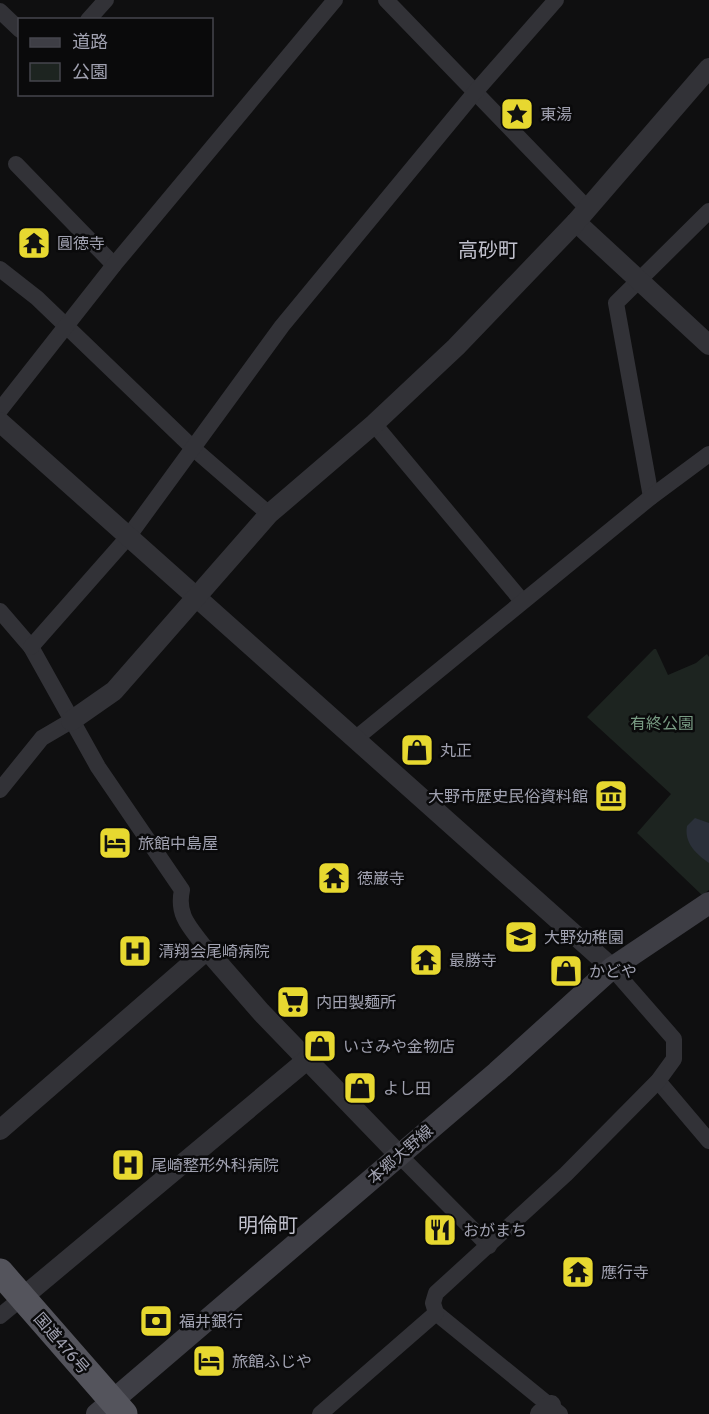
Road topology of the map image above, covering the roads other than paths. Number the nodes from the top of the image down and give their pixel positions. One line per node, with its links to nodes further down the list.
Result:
1 (334, 0): 13 (street)
2 (386, 0): 9 (street)
3 (556, 0): 9 (street)
4 (101, 2): 6 (street)
5 (0, 11): 7 (street)
6 (89, 18)
7 (18, 28)
8 (709, 68): 12 (street)
9 (476, 91): 12 (street); 21 (street)
10 (16, 164): 13 (street)
11 (709, 211): 15 (street)
12 (582, 215): 15 (street); 20 (street)
13 (114, 265): 16 (street)
14 (0, 269): 16 (street)
15 (638, 279): 17 (street); 23 (street)
16 (64, 327): 18 (street); 21 (street)
17 (709, 345)
18 (0, 410)
19 (0, 422): 25 (street)
20 (374, 424): 24 (street); 27 (street)
21 (194, 448): 24 (street); 25 (street)
22 (709, 454): 23 (street)
23 (651, 497): 27 (street)
24 (269, 514): 26 (street)
25 (128, 537): 26 (street); 29 (street)
26 (196, 597): 30 (street); 31 (street)
27 (522, 601): 31 (street)
28 (0, 611): 29 (street)
29 (31, 647): 30 (street)
30 (71, 721): 32 (street); 34 (street)
31 (355, 739): 35 (street)
32 (0, 790)
33 (709, 903): 35 (main road, 本郷大野線)
34 (207, 950): 36 (street); 38 (street)
35 (612, 968): 37 (street); 40 (main road, 本郷大野線)
36 (308, 1059): 40 (street); 43 (street)
37 (658, 1081): 39 (street); 41 (street)
38 (0, 1131)
39 (709, 1141)
40 (399, 1155): 41 (street); 46 (main road, 本郷大野線)
41 (489, 1246): 44 (street)
42 (0, 1272): 43 (highway, 国道476号)
43 (23, 1297): 45 (street); 46 (highway, 国道476号)
44 (436, 1313): 47 (street); 48 (street)
45 (0, 1316)
46 (111, 1410)
47 (550, 1411)
48 (320, 1414)

